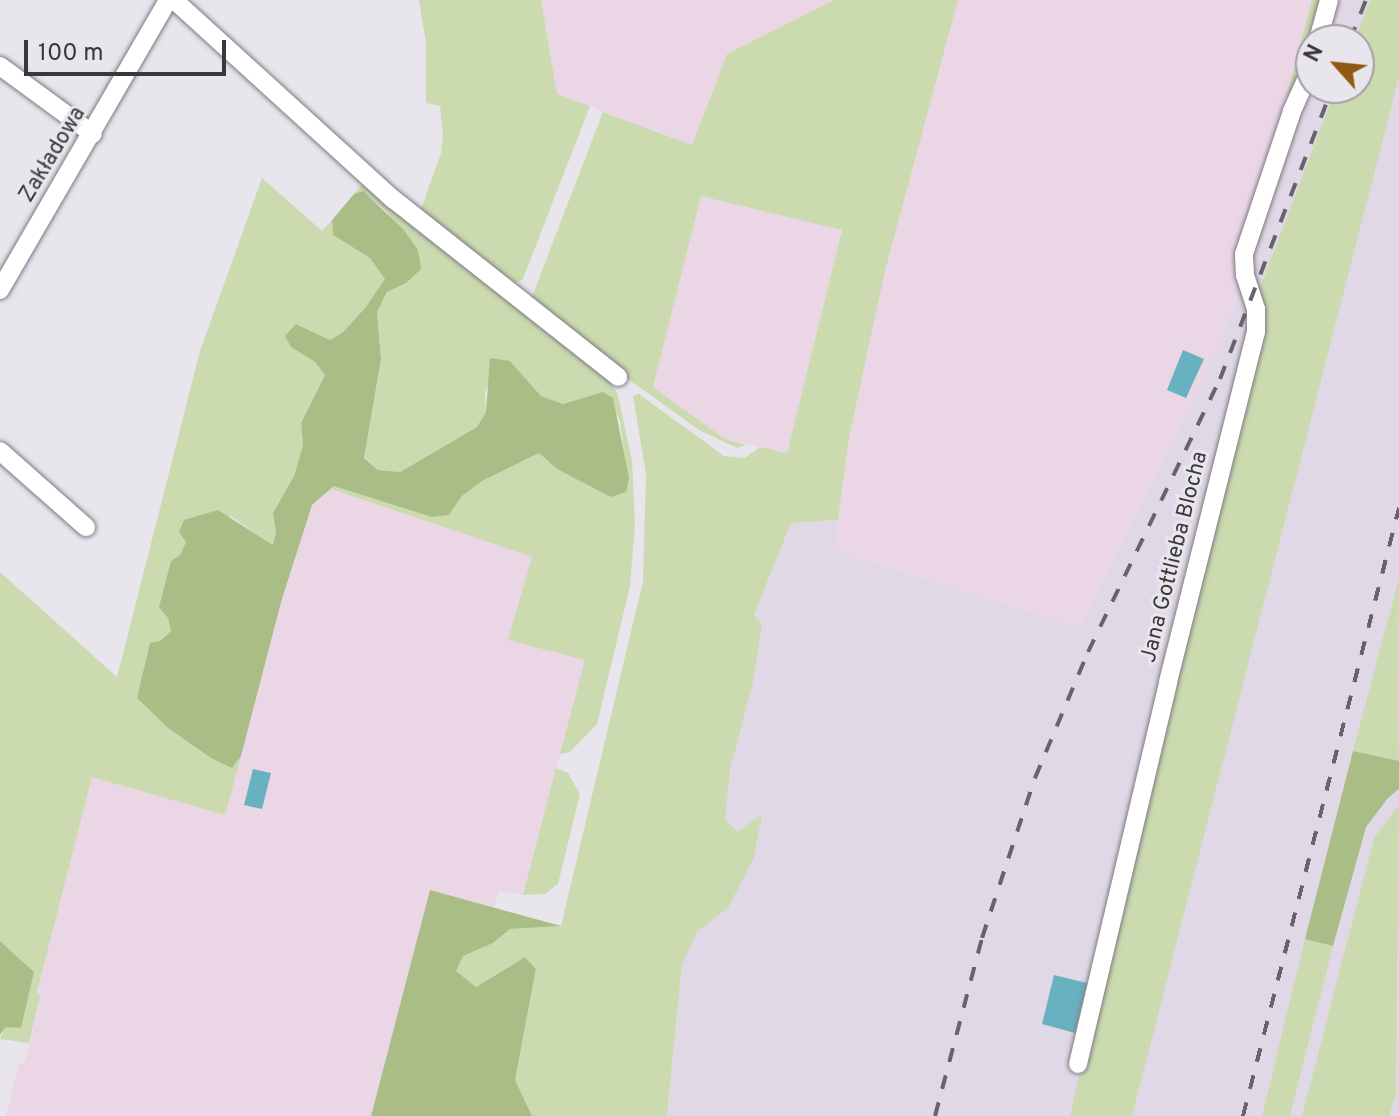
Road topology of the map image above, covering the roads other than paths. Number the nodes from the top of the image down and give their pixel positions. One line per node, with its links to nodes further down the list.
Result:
1 (171, 0): 6 (street, Zakładowa); 8 (street)
2 (1329, 0): 3 (street)
3 (1322, 24)
4 (0, 66): 6 (street)
5 (1295, 104): 11 (street, Jana Gottlieba Blocha)
6 (93, 134): 7 (street, Zakładowa)
7 (0, 290)
8 (618, 377)
9 (0, 451): 10 (street)
10 (86, 527)
11 (1078, 1064)

